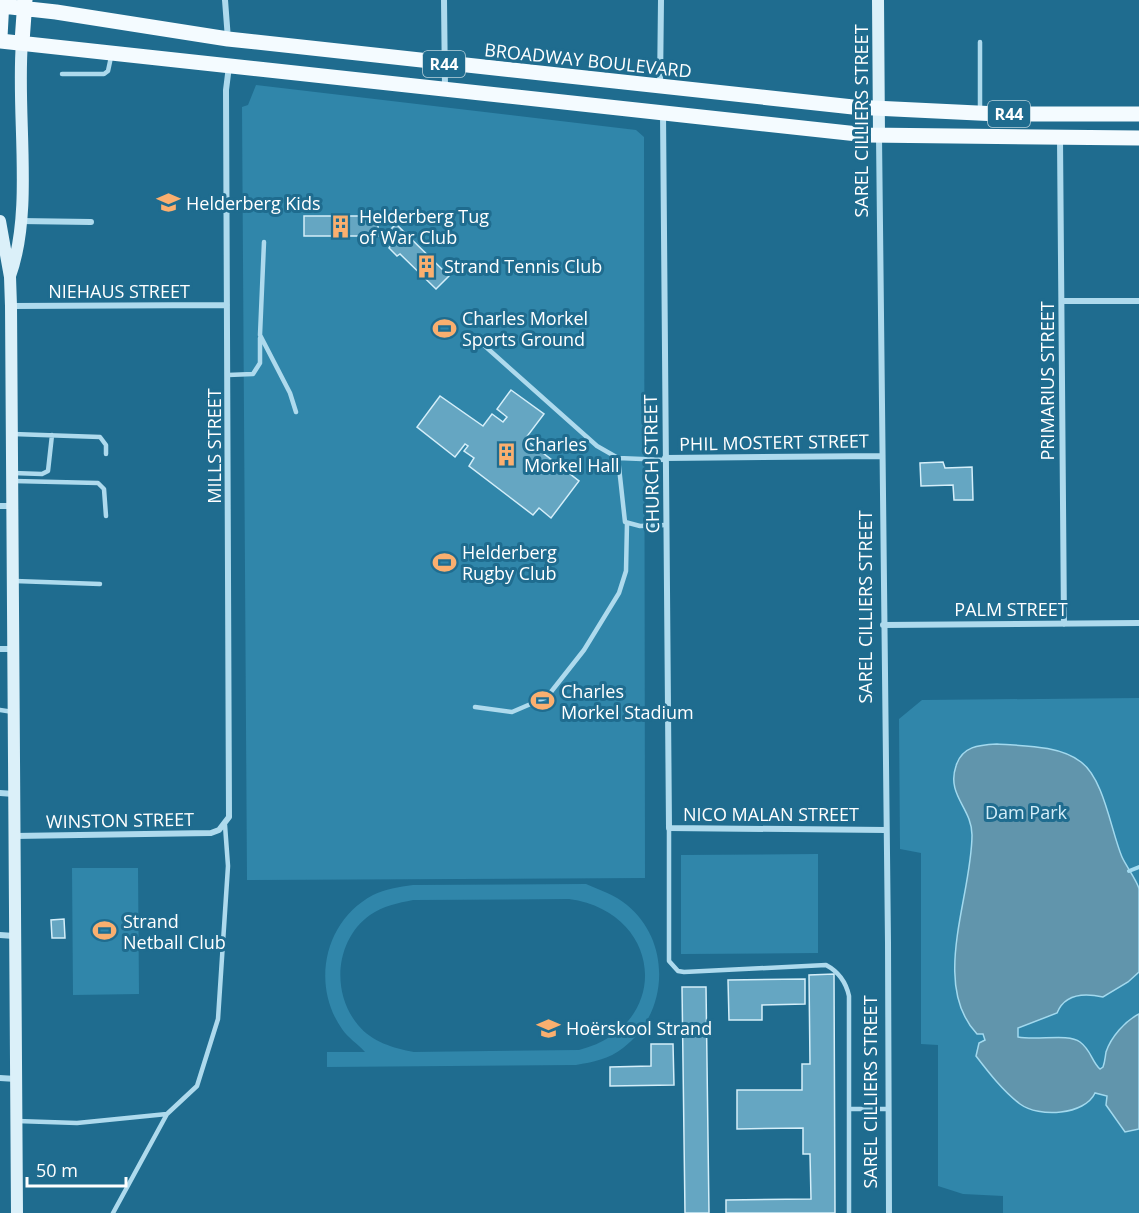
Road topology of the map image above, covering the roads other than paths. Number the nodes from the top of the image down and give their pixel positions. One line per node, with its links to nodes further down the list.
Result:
1 (225, 0): 8 (street)
2 (444, 0): 12 (street)
3 (661, 0): 15 (street)
4 (878, 0): 17 (main road, SAREL CILLIERS STREET)
5 (1, 4): 6 (main road, BROADWAY BOULEVARD / R44); 7 (main road, R44)
6 (25, 4): 8 (main road, BROADWAY BOULEVARD / R44); 9 (main road)
7 (0, 39): 9 (main road, R44)
8 (228, 39): 12 (main road, BROADWAY BOULEVARD / R44)
9 (22, 42): 11 (main road, R44); 25 (main road)
10 (980, 42): 19 (lane)
11 (112, 51): 13 (main road, R44); 14 (lane)
12 (445, 64): 15 (main road, BROADWAY BOULEVARD / R44); 16 (street)
13 (229, 66): 16 (main road, R44); 31 (street, MILLS STREET)
14 (62, 74)
15 (660, 87): 17 (main road, BROADWAY BOULEVARD / R44)
16 (446, 88): 18 (main road, R44)
17 (879, 108): 19 (main road, BROADWAY BOULEVARD / R44); 21 (main road, SAREL CILLIERS STREET)
18 (663, 112): 21 (main road, R44); 43 (street, CHURCH STREET)
19 (980, 114): 20 (main road, BROADWAY BOULEVARD / R44)
20 (1139, 114)
21 (879, 135): 23 (main road, R44); 41 (street, SAREL CILLIERS STREET)
22 (1139, 138): 23 (main road, R44)
23 (1060, 139): 30 (street, PRIMARIUS STREET)
24 (0, 221): 28 (main road)
25 (20, 221): 26 (street); 28 (main road)
26 (91, 222)
27 (264, 242): 33 (lane)
28 (10, 277): 32 (main road)
29 (1139, 301): 30 (street)
30 (1062, 302): 52 (street, PRIMARIUS STREET)
31 (228, 305): 32 (street, NIEHAUS STREET); 36 (street, MILLS STREET)
32 (11, 306): 35 (main road)
33 (260, 335): 36 (lane); 37 (lane)
34 (477, 339): 42 (lane)
35 (5, 363): 38 (main road)
36 (228, 375): 61 (street, MILLS STREET)
37 (296, 412)
38 (11, 434): 39 (lane); 44 (main road)
39 (52, 435): 40 (lane); 44 (lane)
40 (106, 453)
41 (882, 456): 43 (street, PHIL MOSTERT STREET); 53 (street, SAREL CILLIERS STREET)
42 (618, 458): 43 (lane); 47 (lane)
43 (665, 459): 48 (street, CHURCH STREET)
44 (11, 477): 45 (main road); 46 (lane)
45 (6, 506): 49 (main road)
46 (106, 516)
47 (627, 523): 48 (lane); 55 (lane)
48 (666, 525): 60 (street, CHURCH STREET)
49 (12, 581): 50 (lane); 54 (main road)
50 (100, 584)
51 (1139, 623): 52 (street, PALM STREET)
52 (1064, 624): 53 (street, PALM STREET)
53 (884, 625): 63 (street, SAREL CILLIERS STREET)
54 (6, 649): 57 (main road)
55 (475, 707)
56 (0, 710): 57 (lane)
57 (13, 712): 59 (main road)
58 (0, 793): 59 (street)
59 (14, 794): 64 (main road)
60 (669, 815): 62 (street, NICO MALAN STREET)
61 (225, 825): 64 (street, WINSTON STREET); 71 (lane)
62 (669, 828): 63 (street, NICO MALAN STREET); 69 (lane)
63 (886, 830): 70 (street, SAREL CILLIERS STREET)
64 (14, 836): 66 (main road)
65 (0, 935): 66 (street)
66 (14, 936): 68 (main road)
67 (0, 1078): 68 (street)
68 (16, 1079): 72 (main road)
69 (849, 1109): 70 (lane); 75 (lane)
70 (888, 1109): 76 (street, SAREL CILLIERS STREET)
71 (167, 1114): 72 (lane); 74 (lane)
72 (16, 1121): 73 (main road)
73 (17, 1213)
74 (112, 1213)
75 (849, 1213)
76 (889, 1213)

